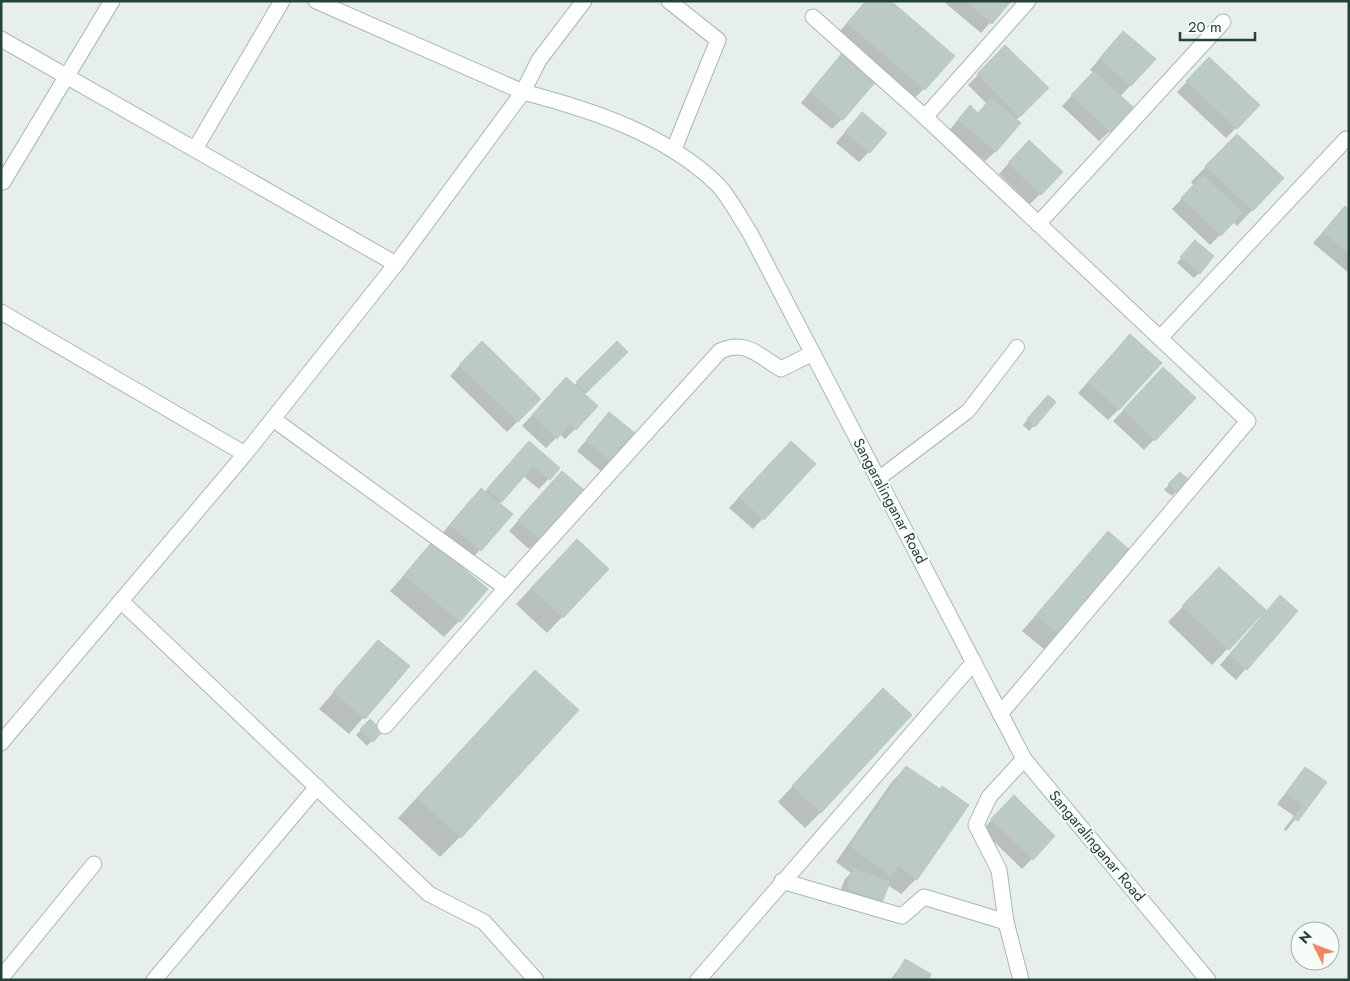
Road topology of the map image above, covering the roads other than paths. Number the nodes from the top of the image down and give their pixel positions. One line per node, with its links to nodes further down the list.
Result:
1 (112, 1): 10 (street)
2 (282, 1): 14 (street)
3 (316, 1): 11 (street, Sangaralinganar Road)
4 (584, 1): 11 (street)
5 (669, 1): 15 (street)
6 (1028, 1): 12 (street)
7 (813, 17): 12 (street)
8 (1223, 22): 17 (street)
9 (1, 39): 10 (street)
10 (68, 77): 14 (street); 16 (street)
11 (523, 92): 15 (street, Sangaralinganar Road); 18 (street)
12 (924, 117): 17 (street)
13 (1346, 139): 20 (street)
14 (195, 149): 18 (street)
15 (674, 149): 22 (street, Sangaralinganar Road)
16 (1, 181)
17 (1038, 224): 20 (street)
18 (396, 264): 23 (street)
19 (1, 312): 24 (street)
20 (1160, 338): 29 (street)
21 (1017, 347): 25 (lane)
22 (813, 353): 25 (street, Sangaralinganar Road); 26 (street)
23 (273, 419): 24 (street); 26 (street)
24 (245, 454): 27 (street)
25 (878, 478): 28 (street, Sangaralinganar Road)
26 (506, 588): 30 (street)
27 (122, 602): 31 (street); 33 (street)
28 (974, 662): 29 (street, Sangaralinganar Road); 35 (street)
29 (1000, 714): 32 (street, Sangaralinganar Road)
30 (385, 726)
31 (1, 743)
32 (1024, 759): 36 (street); 42 (street, Sangaralinganar Road)
33 (317, 787): 38 (street); 39 (street)
34 (94, 864): 37 (street)
35 (782, 881): 36 (street); 40 (street)
36 (1006, 922): 41 (street)
37 (1, 978)
38 (154, 980)
39 (536, 980)
40 (698, 980)
41 (1021, 980)
42 (1208, 980)

